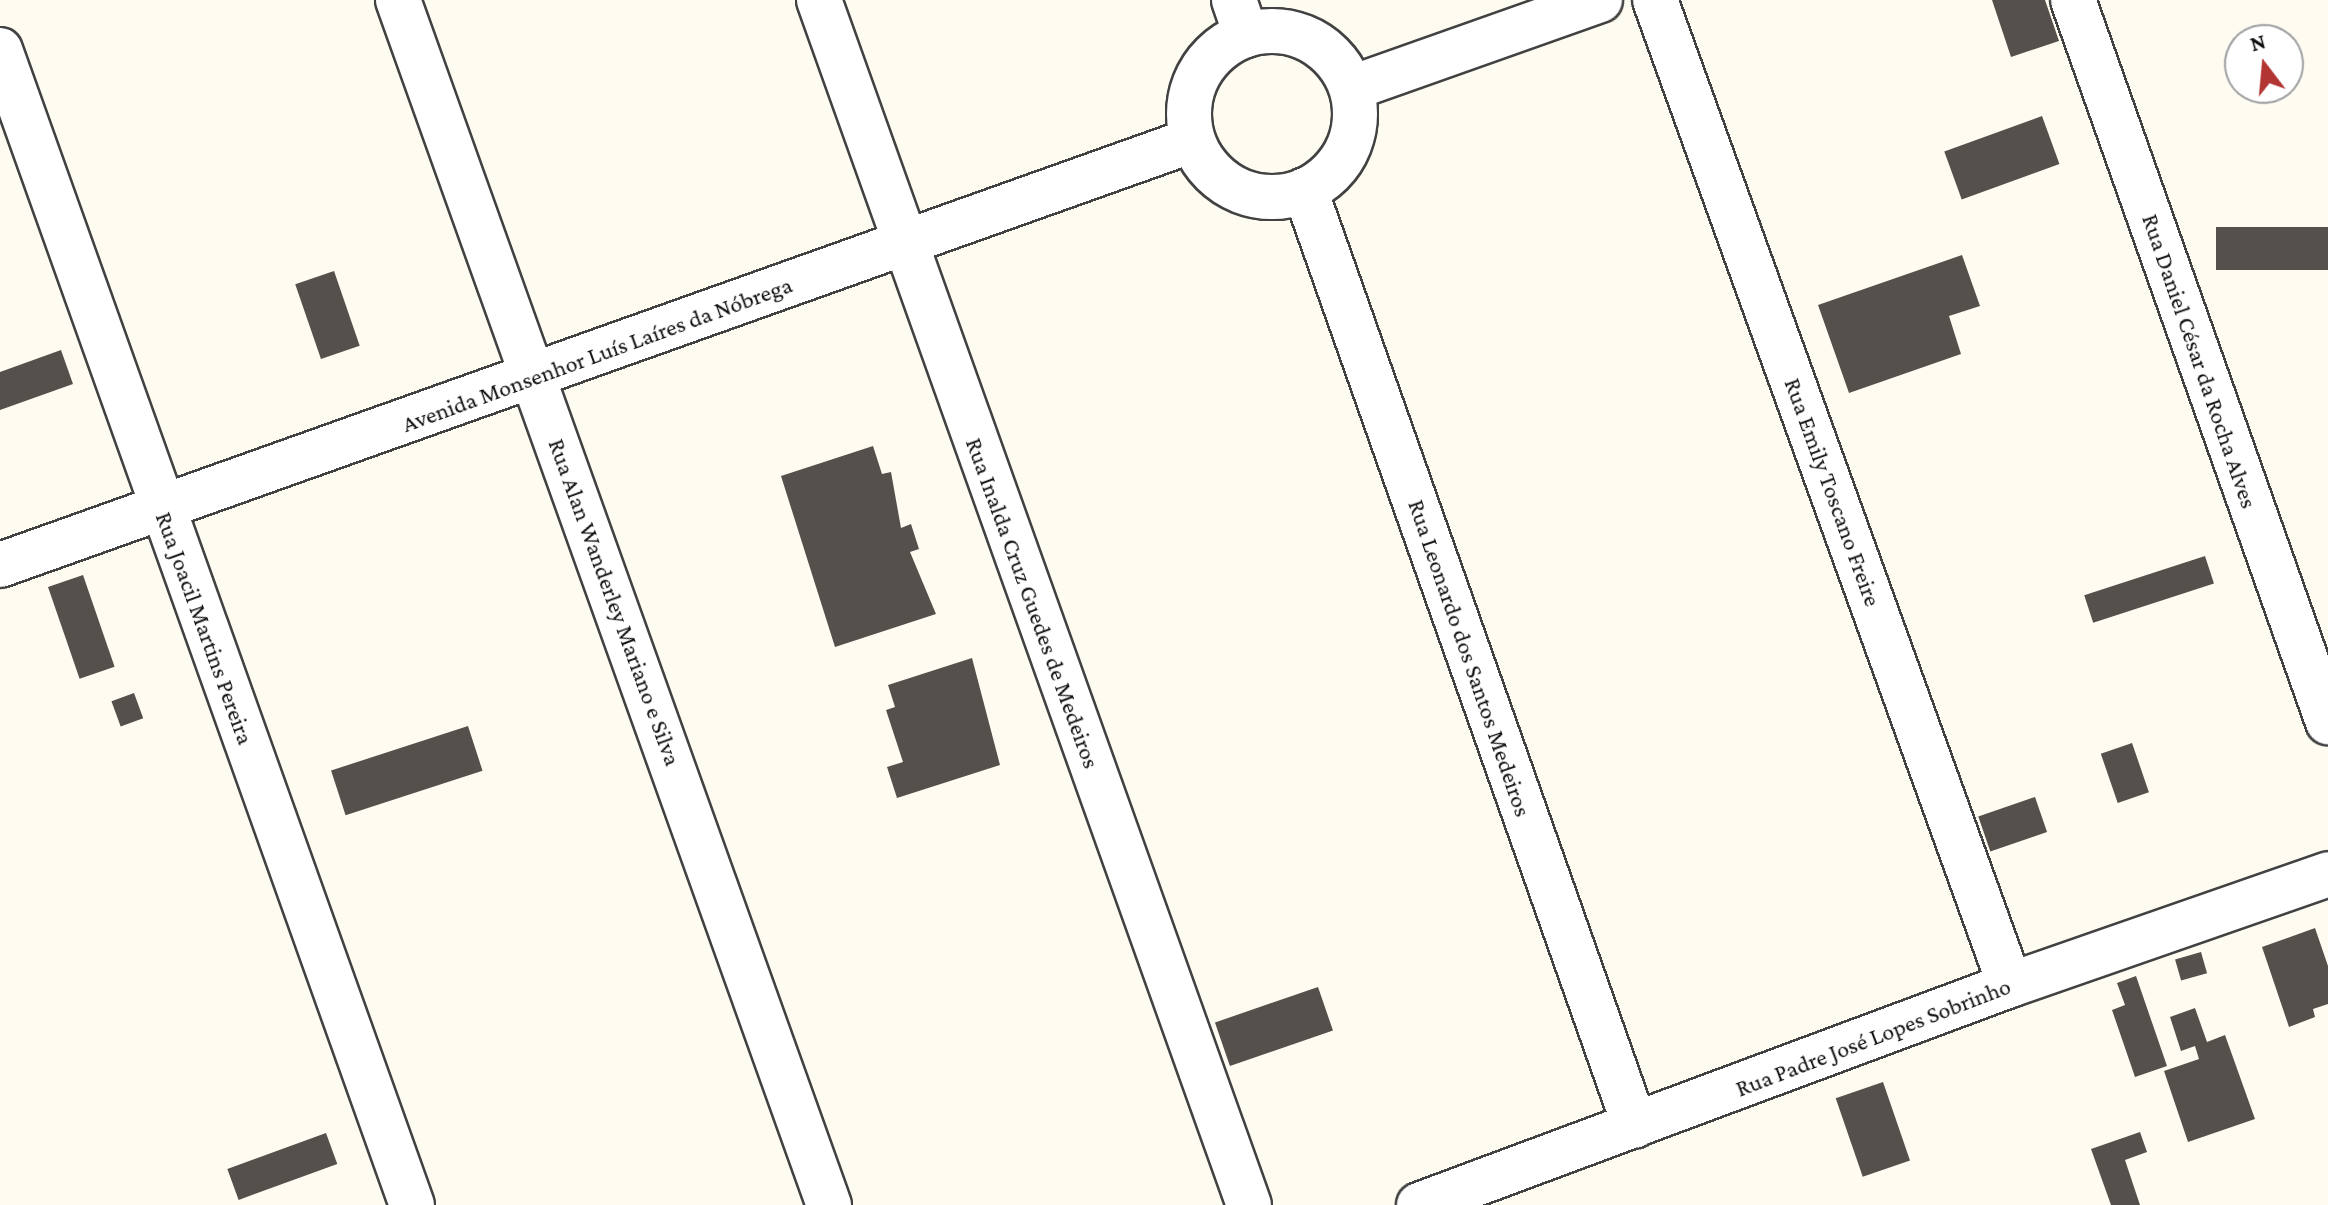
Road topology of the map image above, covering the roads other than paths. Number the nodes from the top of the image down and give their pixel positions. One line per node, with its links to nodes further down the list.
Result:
1 (398, 0): 12 (street, Rua Alan Wanderley Mariano e Silva)
2 (819, 0): 11 (street, Rua Inalda Cruz Guedes de Medeiros)
3 (1600, 0): 8 (street)
4 (1655, 0): 17 (street, Rua Emily Toscano Freire)
5 (2073, 0): 15 (street, Rua Daniel César da Rocha Alves)
6 (1240, 18): 8 (street); 9 (street)
7 (0, 50): 13 (street, Rua Joacil Martins Pereira)
8 (1352, 88): 10 (street)
9 (1193, 140): 10 (street); 11 (street, Avenida Monsenhor Luís Laíres da Nóbrega)
10 (1305, 190): 18 (street, Rua Leonardo dos Santos Medeiros)
11 (904, 244): 12 (street, Avenida Monsenhor Luís Laíres da Nóbrega); 21 (street, Rua Inalda Cruz Guedes de Medeiros)
12 (536, 377): 13 (street, Avenida Monsenhor Luís Laíres da Nóbrega); 20 (street, Rua Alan Wanderley Mariano e Silva)
13 (163, 509): 14 (street, Avenida Monsenhor Luís Laíres da Nóbrega); 19 (street, Rua Joacil Martins Pereira)
14 (0, 565)
15 (2328, 722)
16 (2328, 874): 17 (street, Rua Padre José Lopes Sobrinho)
17 (2010, 985): 18 (street, Rua Padre José Lopes Sobrinho)
18 (1635, 1126): 22 (street, Rua Padre José Lopes Sobrinho)
19 (412, 1205)
20 (829, 1205)
21 (1249, 1205)
22 (1419, 1205)

